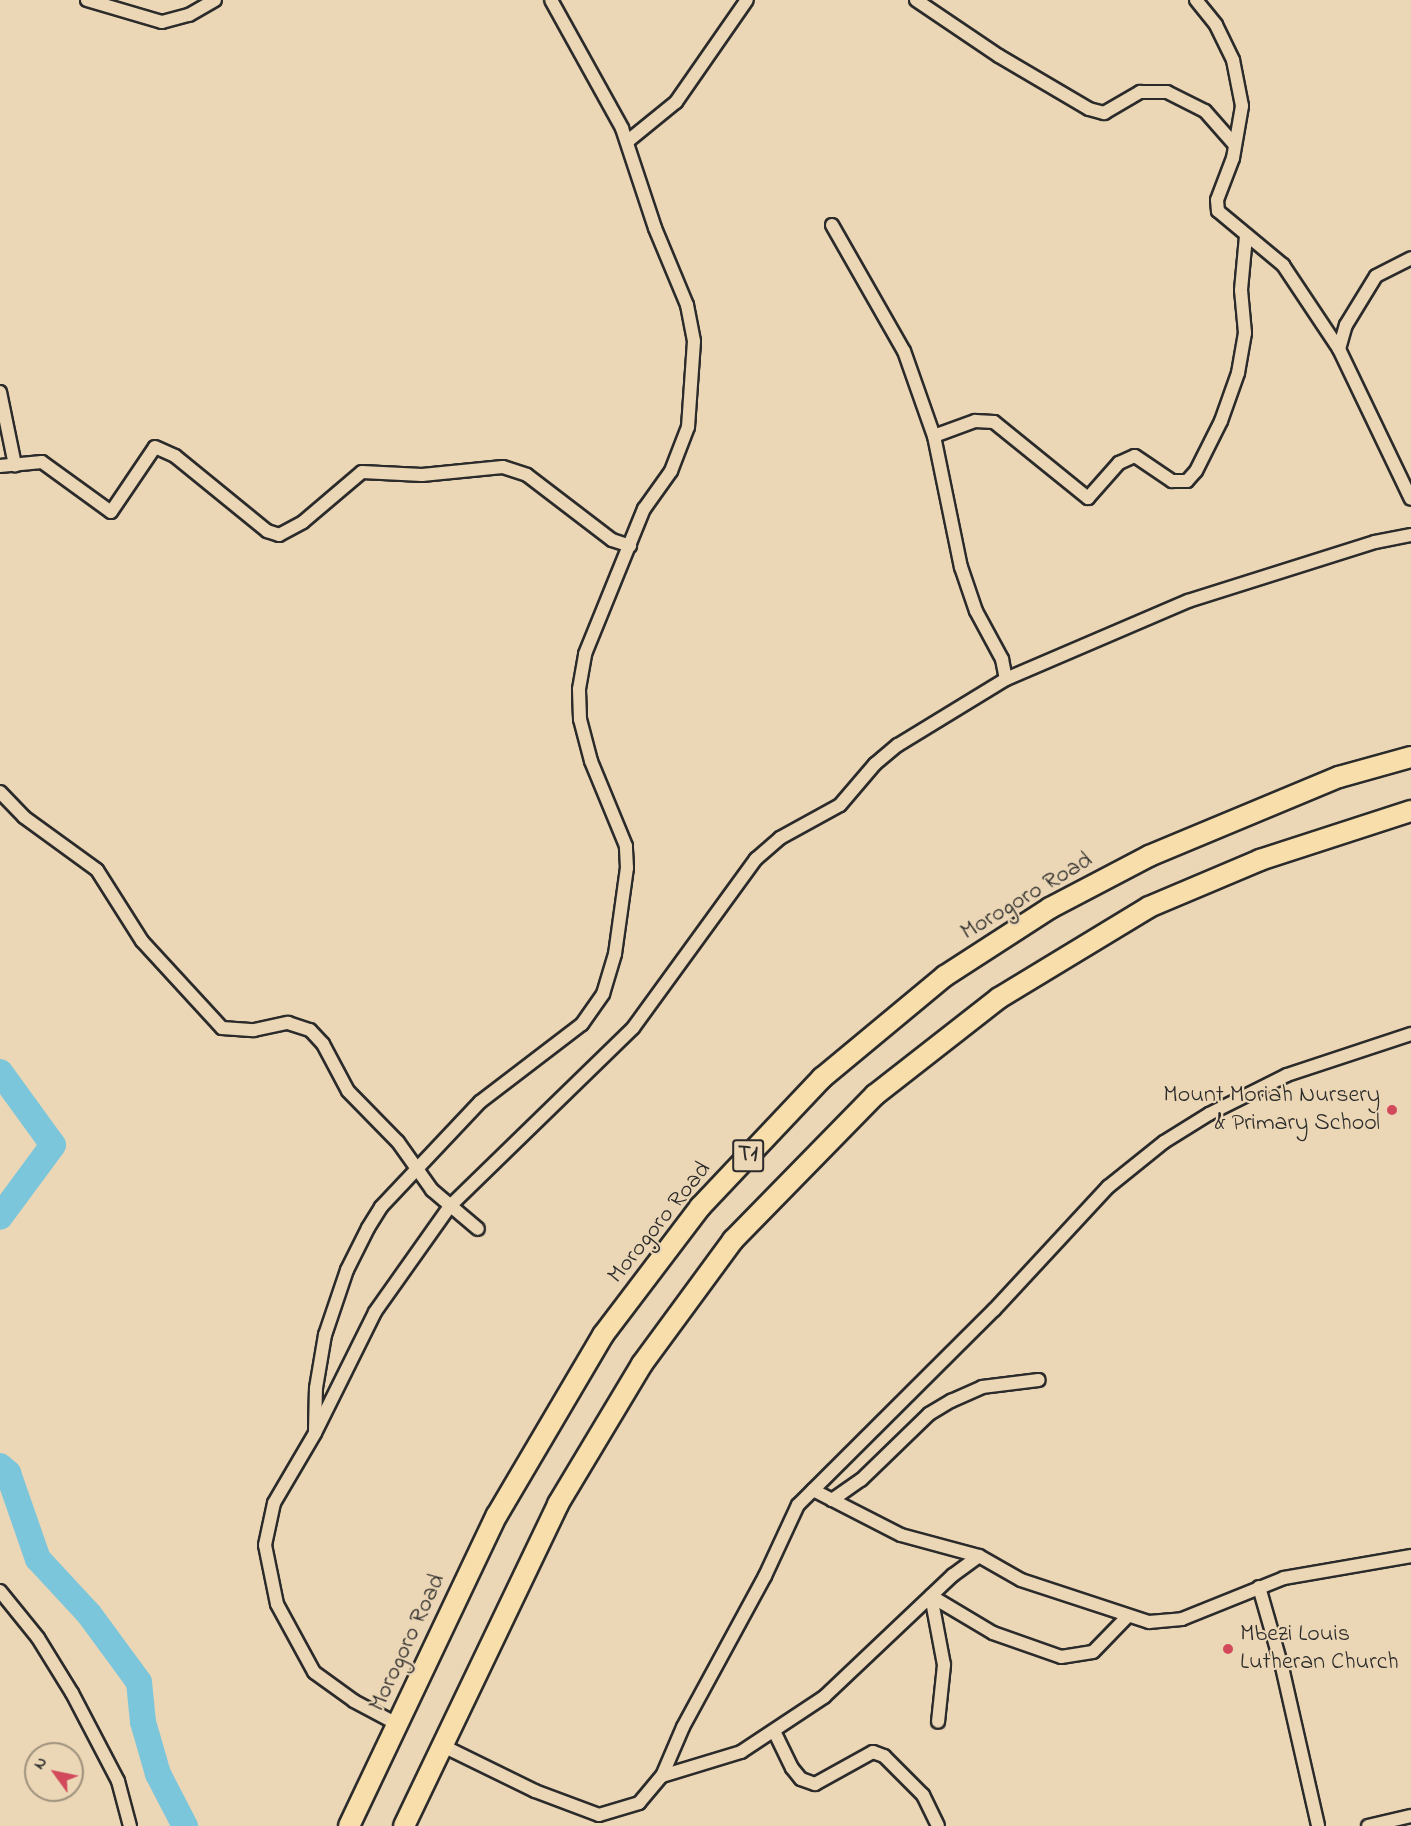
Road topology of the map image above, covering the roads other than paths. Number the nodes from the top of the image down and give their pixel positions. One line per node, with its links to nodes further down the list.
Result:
1 (87, 0): 2 (street)
2 (215, 0)
3 (551, 0): 7 (street)
4 (747, 0): 7 (street)
5 (916, 0): 8 (street)
6 (1196, 0): 8 (street)
7 (628, 141): 19 (street)
8 (1234, 144): 10 (street)
9 (831, 225): 14 (street)
10 (1246, 236): 12 (street); 14 (street)
11 (1411, 258): 12 (street)
12 (1339, 349): 17 (street)
13 (0, 392): 15 (street)
14 (934, 436): 20 (street)
15 (15, 465): 16 (street); 19 (street)
16 (0, 466)
17 (1411, 499)
18 (1411, 535): 20 (street)
19 (630, 546): 25 (street)
20 (1006, 679): 26 (street)
21 (1411, 757): 39 (highway, Morogoro Road / T1)
22 (0, 792): 25 (street)
23 (1411, 811): 41 (highway, T1)
24 (1411, 1034): 30 (street)
25 (420, 1170): 26 (street); 29 (street)
26 (450, 1206): 27 (street); 29 (street)
27 (478, 1229)
28 (1039, 1380): 31 (street)
29 (315, 1433): 39 (street)
30 (813, 1490): 31 (street); 42 (street)
31 (832, 1500): 32 (street)
32 (979, 1556): 36 (street); 37 (street)
33 (1411, 1556): 34 (street)
34 (1259, 1587): 37 (street); 48 (street)
35 (0, 1592): 44 (street)
36 (931, 1596): 37 (street); 38 (street); 40 (street)
37 (1128, 1616)
38 (938, 1722)
39 (397, 1724): 45 (highway, Morogoro Road / T1)
40 (774, 1731): 42 (street); 47 (street)
41 (441, 1745): 42 (street); 46 (highway, T1)
42 (662, 1776)
43 (1411, 1816): 49 (street)
44 (130, 1826)
45 (349, 1826)
46 (404, 1826)
47 (938, 1826)
48 (1318, 1826)
49 (1368, 1826)

